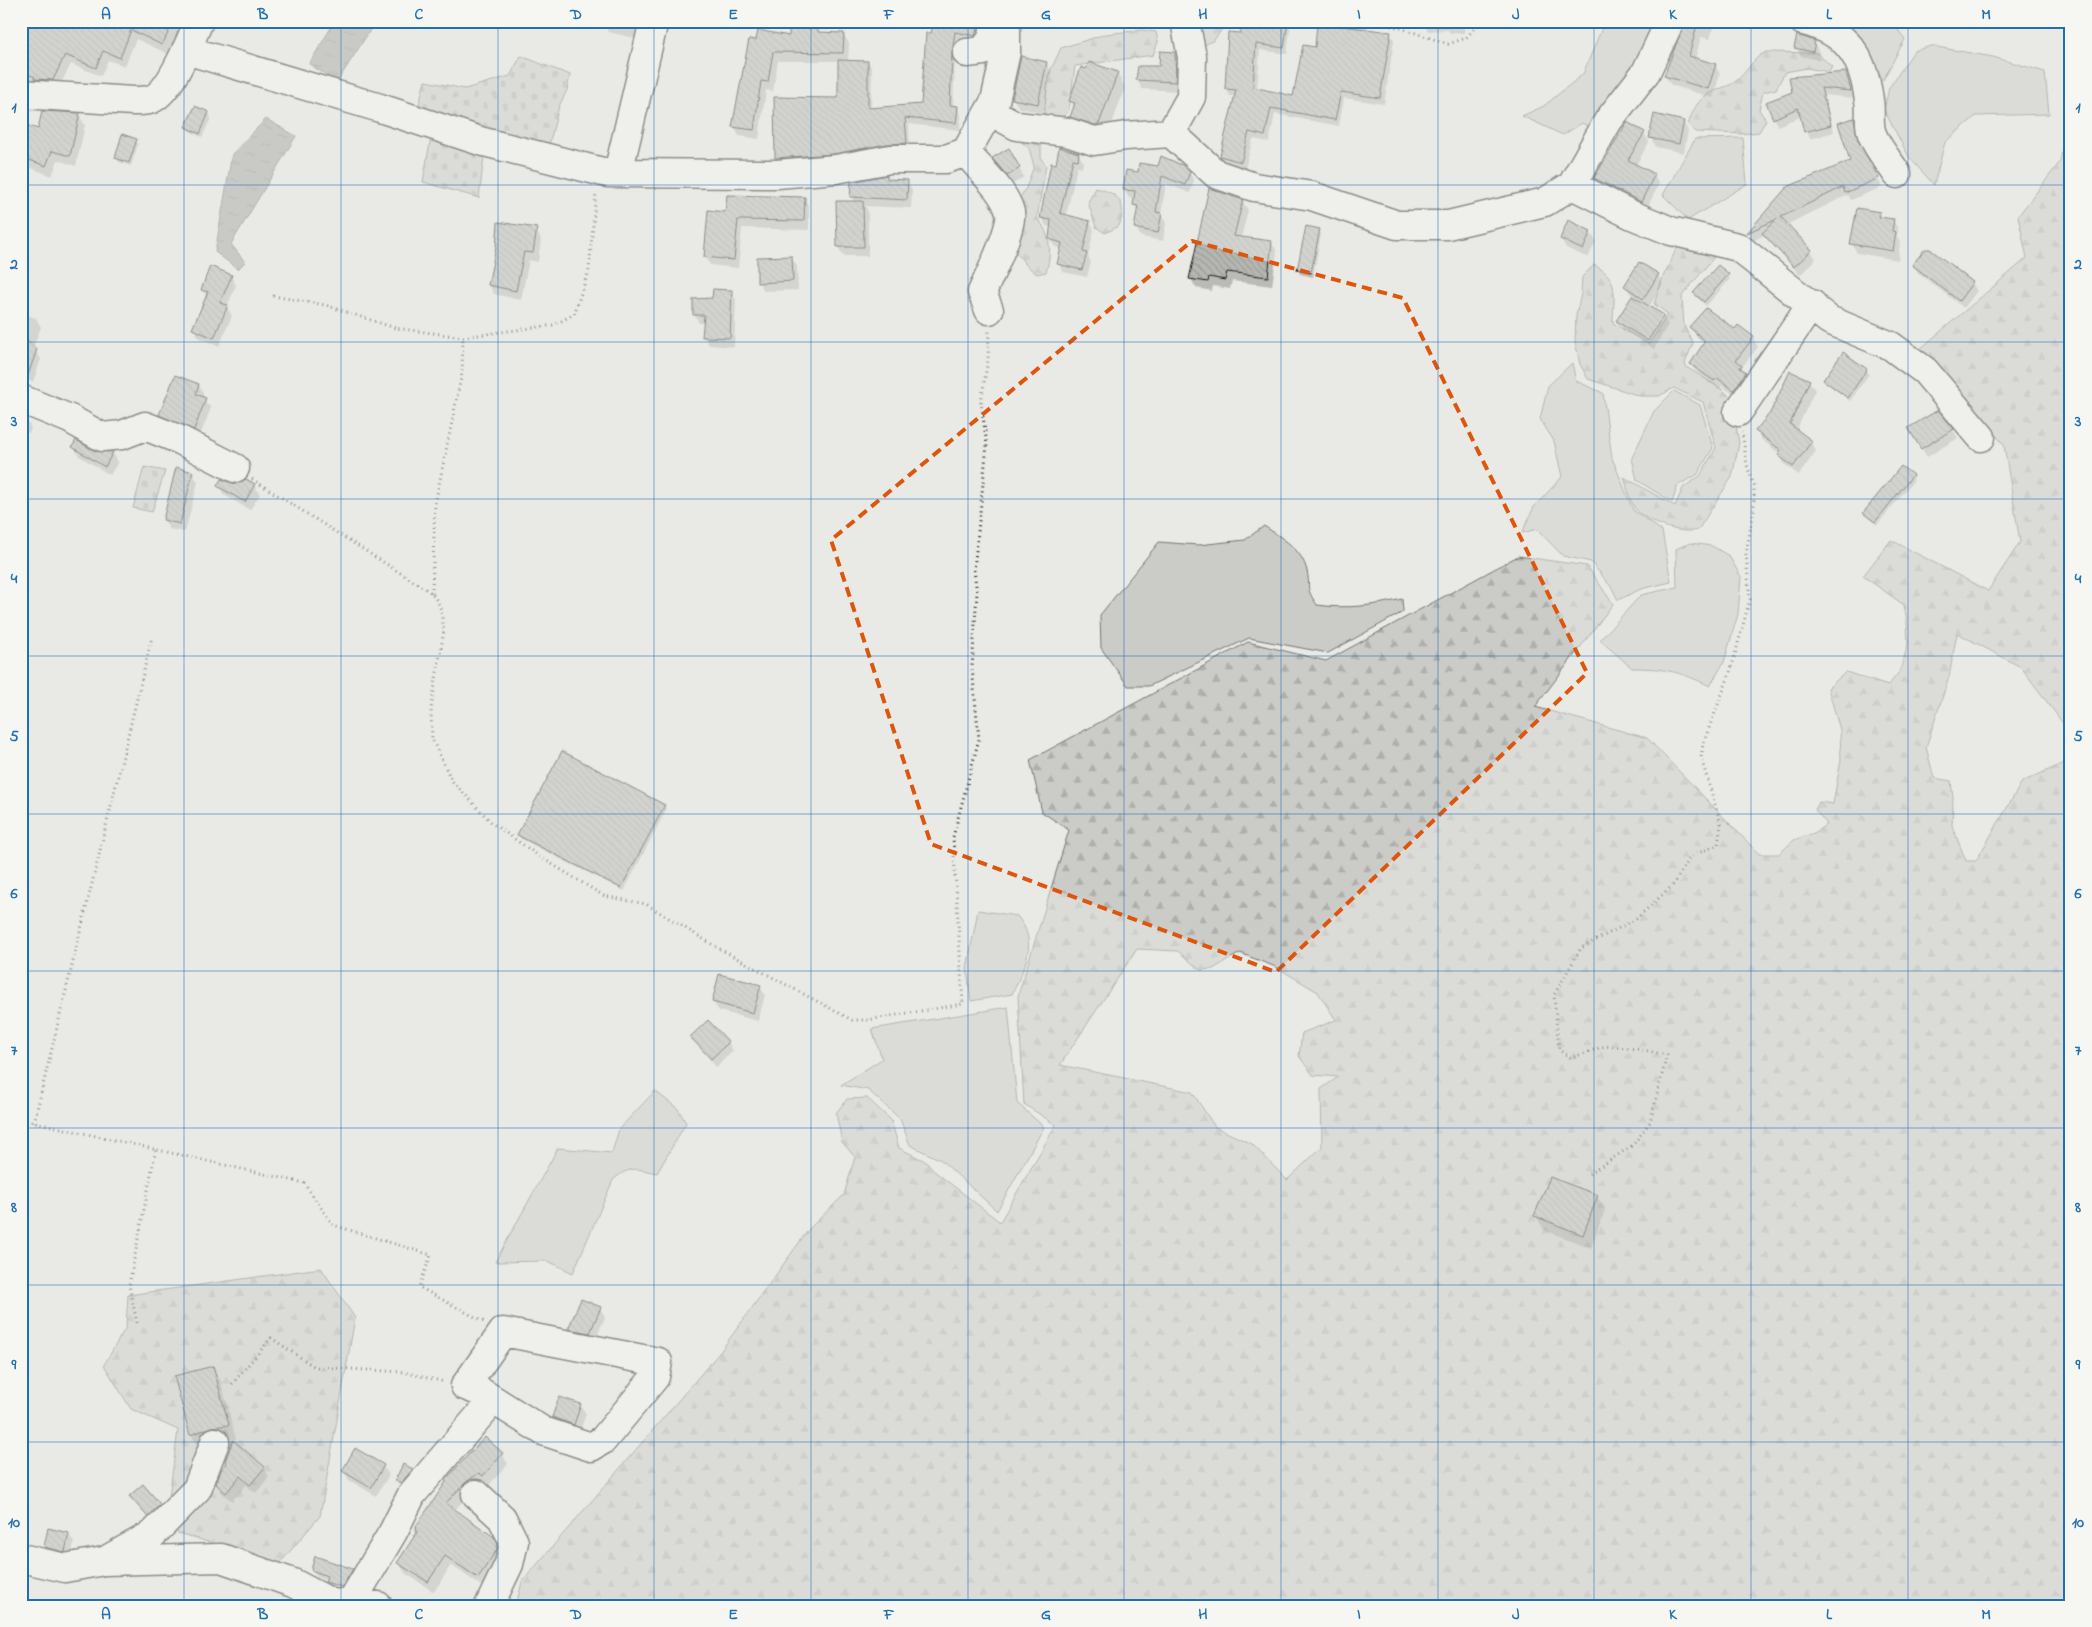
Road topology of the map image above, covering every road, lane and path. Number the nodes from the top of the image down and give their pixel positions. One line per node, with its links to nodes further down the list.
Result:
1 (199, 21): 10 (street)
2 (654, 21): 16 (street)
3 (996, 21): 11 (street)
4 (1006, 21): 13 (street)
5 (1185, 21): 14 (street)
6 (1356, 21): 7 (path)
7 (1481, 21)
8 (1670, 21): 18 (street)
9 (1804, 21): 17 (street)
10 (186, 50): 12 (street); 16 (street)
11 (967, 53)
12 (21, 94)
13 (990, 111): 14 (street); 15 (street)
14 (1171, 133): 18 (street)
15 (966, 152): 16 (street); 21 (street)
16 (608, 172): 22 (path)
17 (1897, 174)
18 (1572, 186): 20 (street)
19 (273, 296): 22 (path)
20 (1812, 304): 24 (street); 25 (street)
21 (989, 310): 27 (path)
22 (463, 337): 27 (path)
23 (21, 399): 26 (street)
24 (1738, 412): 32 (path)
25 (1981, 437)
26 (235, 468): 27 (path)
27 (432, 593)
28 (152, 637): 30 (path)
29 (21, 1119): 30 (path)
30 (34, 1122): 31 (path)
31 (156, 1150): 33 (path); 34 (path)
32 (1589, 1174)
33 (137, 1323)
34 (503, 1332): 36 (street); 37 (street)
35 (232, 1384): 36 (path)
36 (465, 1386): 37 (street)
37 (493, 1400): 42 (street)
38 (215, 1442): 41 (street)
39 (476, 1494): 44 (street)
40 (21, 1558): 41 (street)
41 (104, 1561): 42 (street)
42 (342, 1604): 43 (street)
43 (378, 1606)
44 (489, 1606)

